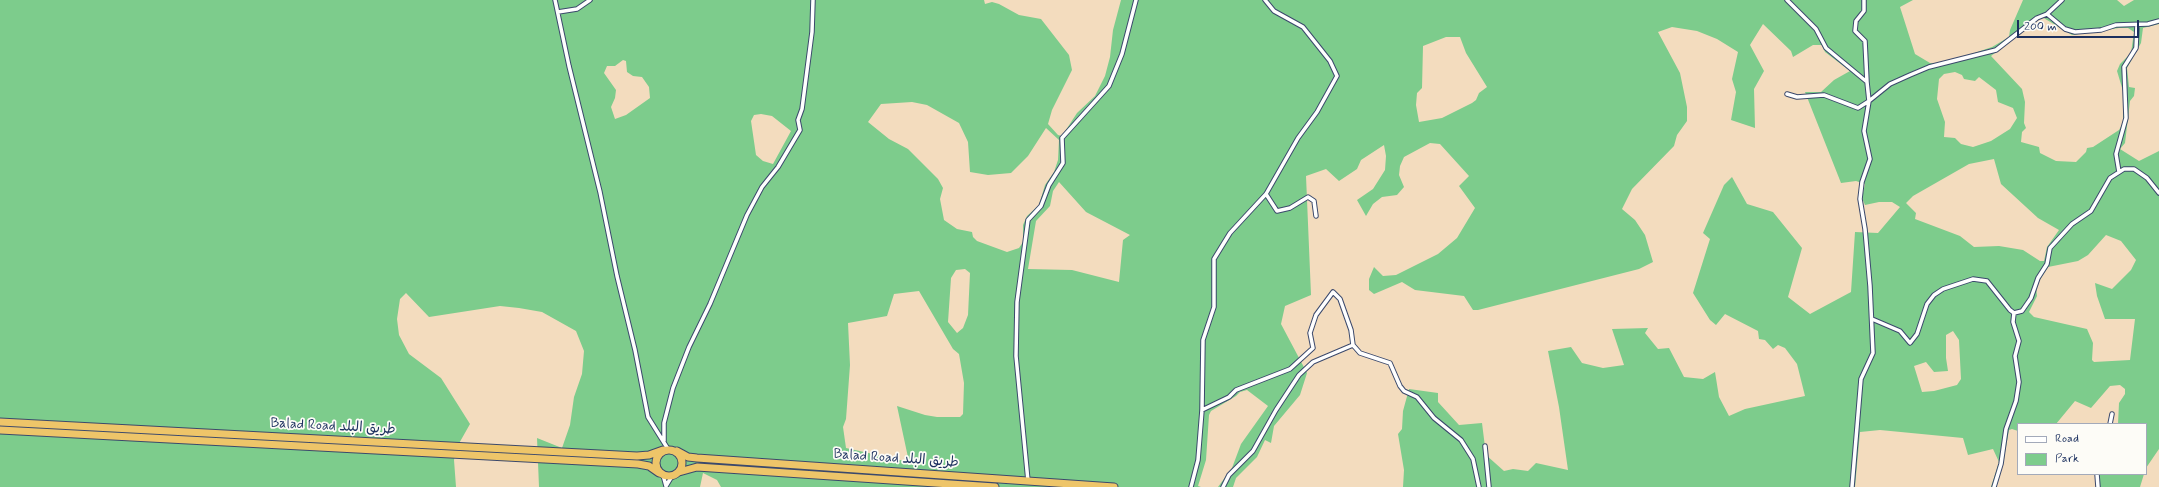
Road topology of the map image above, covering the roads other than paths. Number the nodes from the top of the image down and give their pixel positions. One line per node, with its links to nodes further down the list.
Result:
1 (555, 0): 9 (street)
2 (590, 0): 9 (street)
3 (813, 0): 28 (street)
4 (1136, 0): 35 (street)
5 (1265, 0): 18 (street)
6 (1787, 0): 13 (street)
7 (1864, 0): 13 (street)
8 (2062, 0): 10 (street)
9 (558, 12): 28 (street)
10 (2047, 14): 12 (street); 15 (street)
11 (2159, 21): 12 (street)
12 (2137, 25): 16 (street)
13 (1867, 82): 15 (street)
14 (1787, 94): 15 (street)
15 (1869, 102): 21 (street)
16 (2119, 172): 17 (street); 20 (street)
17 (2159, 193)
18 (1266, 194): 19 (street); 23 (street)
19 (1316, 216)
20 (2014, 313): 21 (street); 44 (street)
21 (1872, 318): 43 (street)
22 (1353, 345): 23 (street); 40 (street); 41 (street)
23 (1202, 410): 39 (street)
24 (2112, 414): 26 (street)
25 (0, 422): 30 (highway, Balad Road طريق البلد)
26 (2110, 423)
27 (0, 430): 32 (highway, Balad Road طريق البلد)
28 (664, 441): 30 (street)
29 (1485, 446): 42 (street)
30 (666, 449): 31 (highway); 32 (highway)
31 (677, 452): 33 (highway); 35 (highway, Balad Road طريق البلد)
32 (661, 474): 33 (highway); 36 (street)
33 (676, 474): 36 (street); 37 (highway, Balad Road طريق البلد)
34 (2097, 475): 45 (street)
35 (1028, 481): 38 (highway, Balad Road طريق البلد)
36 (666, 486)
37 (995, 487)
38 (1114, 487)
39 (1191, 487)
40 (1223, 487)
41 (1479, 487)
42 (1489, 487)
43 (1852, 487)
44 (1994, 487)
45 (2098, 487)

